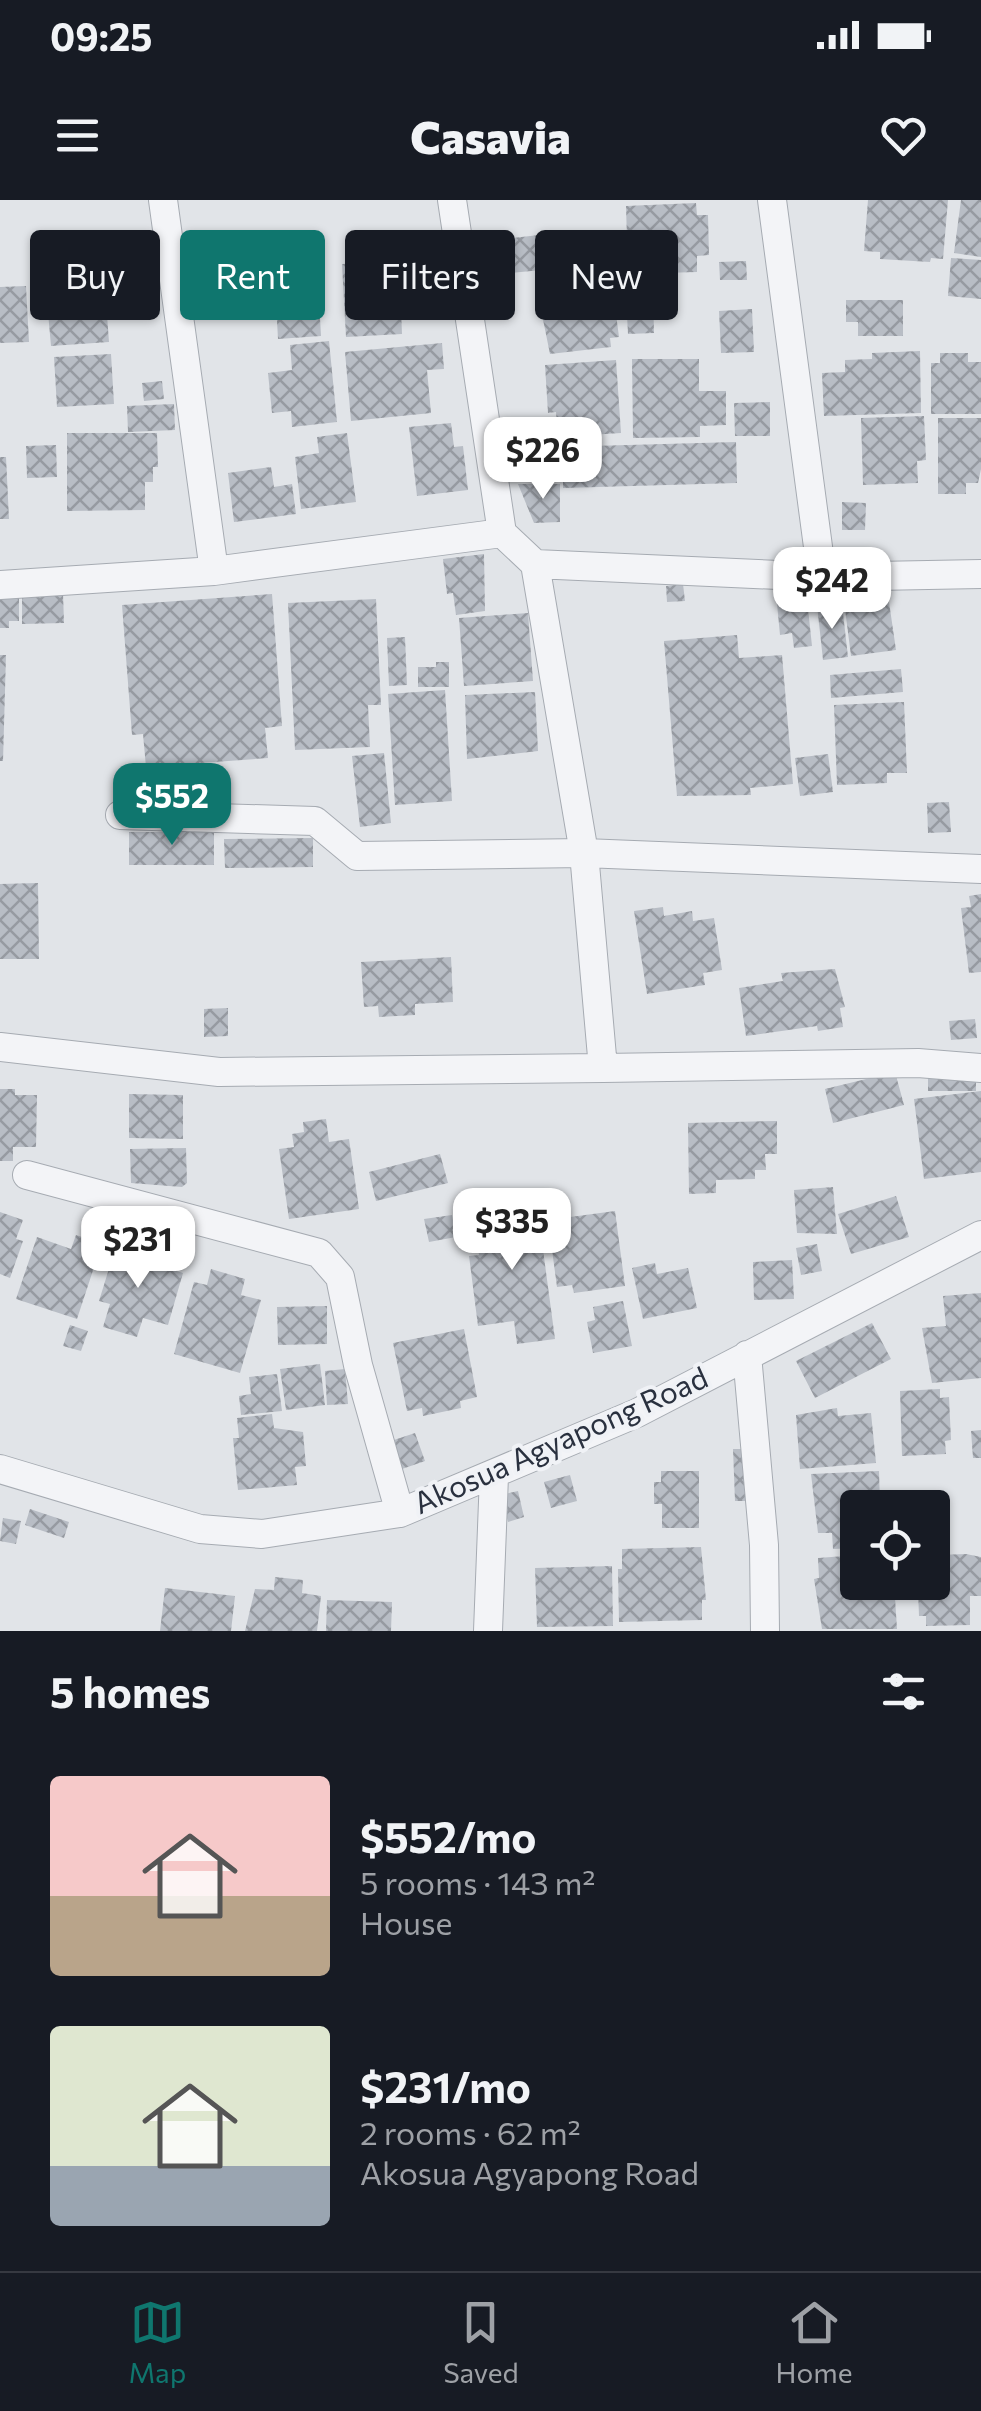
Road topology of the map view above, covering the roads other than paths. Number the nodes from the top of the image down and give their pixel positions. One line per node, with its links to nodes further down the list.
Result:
1 (163, 200): 6 (street)
2 (452, 200): 4 (street)
3 (772, 200): 8 (street)
4 (502, 533): 5 (street); 6 (street)
5 (534, 564): 8 (street); 11 (street)
6 (214, 572): 9 (street)
7 (981, 574): 8 (street)
8 (822, 577)
9 (0, 585)
10 (120, 815): 11 (street)
11 (584, 854): 12 (street); 14 (street)
12 (981, 869)
13 (0, 1047): 14 (street)
14 (604, 1068): 15 (street)
15 (981, 1068)
16 (27, 1175): 21 (street)
17 (981, 1235): 18 (street, Akosua Agyapong Road)
18 (747, 1355): 20 (street, Akosua Agyapong Road); 23 (street)
19 (0, 1469): 21 (street, Akosua Agyapong Road)
20 (494, 1476): 21 (street, Akosua Agyapong Road); 22 (street)
21 (400, 1513)
22 (488, 1631)
23 (766, 1631)

